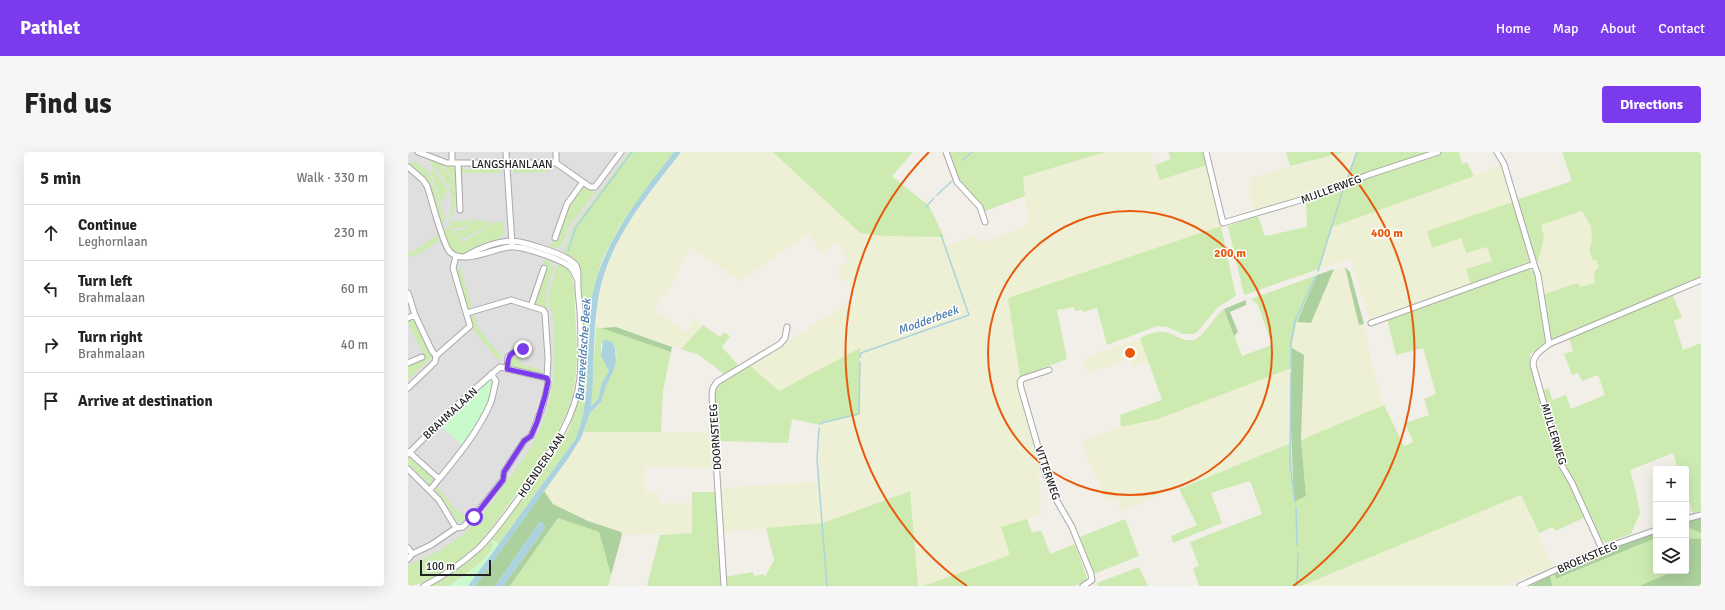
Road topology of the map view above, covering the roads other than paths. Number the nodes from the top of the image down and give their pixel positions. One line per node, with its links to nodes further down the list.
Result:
1 (418, 152): 11 (street, LANGSHANLAAN)
2 (452, 152): 11 (street)
3 (506, 152): 12 (street)
4 (556, 152): 10 (street)
5 (620, 152): 14 (street)
6 (946, 152): 16 (street)
7 (1206, 152): 8 (street, MIJLLERWEG)
8 (1438, 152)
9 (1497, 152): 20 (street)
10 (556, 163): 12 (street, LANGSHANLAAN); 14 (street, LANGSHANLAAN)
11 (455, 164): 12 (street, LANGSHANLAAN); 15 (street, LANGSHANLAAN)
12 (506, 164): 18 (street)
13 (408, 167): 19 (street)
14 (583, 182): 17 (street)
15 (460, 210)
16 (985, 222)
17 (554, 238)
18 (512, 244): 19 (street); 52 (street, HOENDERLAAN)
19 (456, 256): 25 (street)
20 (1534, 264): 28 (street); 30 (street)
21 (544, 268): 24 (street)
22 (1701, 280): 30 (street, MIJLLERWEG)
23 (408, 297): 26 (street)
24 (531, 306): 25 (street); 38 (street)
25 (467, 313): 32 (street)
26 (415, 315): 27 (street); 32 (street)
27 (408, 318)
28 (1371, 323)
29 (786, 327): 53 (street, DOORNSTEEG)
30 (1549, 344): 49 (street, MIJLLERWEG)
31 (523, 349): 35 (street)
32 (436, 356): 39 (street)
33 (422, 357): 34 (street)
34 (408, 363)
35 (507, 369): 37 (street, BRAHMALAAN); 38 (street)
36 (1049, 370): 54 (street, VITTERWEG)
37 (492, 374): 40 (street, BRAHMALAAN); 42 (street, BRAHMALAAN)
38 (547, 378): 46 (street)
39 (408, 388)
40 (409, 453): 42 (street, BRAHMALAAN)
41 (408, 469): 43 (street)
42 (439, 479): 43 (street, BRAHMALAAN)
43 (430, 490): 46 (street)
44 (1701, 514): 45 (street)
45 (1689, 519)
46 (456, 528): 50 (street)
47 (1653, 531): 49 (street, BROEKSTEEG)
48 (408, 548): 50 (street)
49 (1602, 549): 55 (street, BROEKSTEEG)
50 (412, 554): 51 (street)
51 (408, 559)
52 (424, 586)
53 (724, 586)
54 (1083, 586)
55 (1520, 586)

